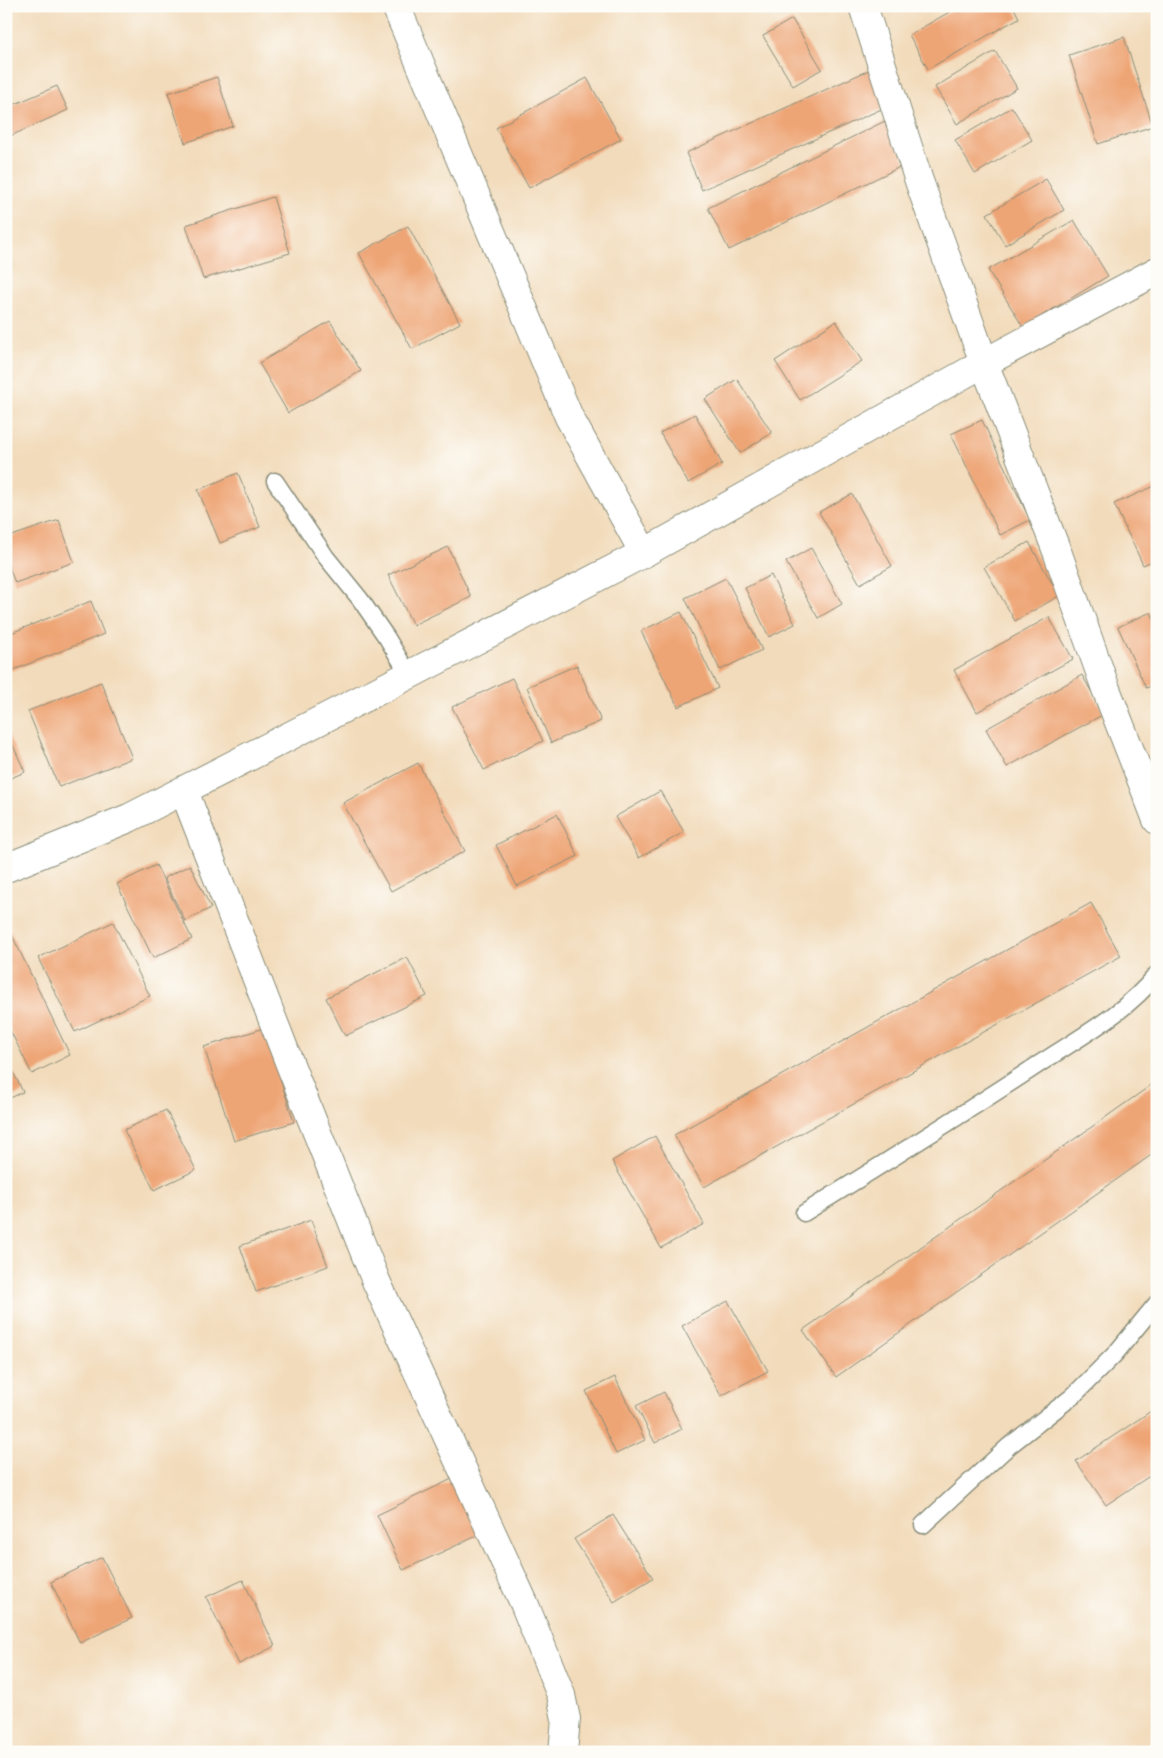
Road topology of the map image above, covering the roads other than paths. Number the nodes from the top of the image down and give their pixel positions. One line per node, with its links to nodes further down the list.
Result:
1 (396, 6): 6 (street)
2 (863, 6): 4 (street)
3 (1157, 271): 4 (street)
4 (984, 362): 6 (street); 9 (street)
5 (276, 482): 7 (lane)
6 (644, 553): 7 (street)
7 (409, 675): 8 (street)
8 (184, 791): 10 (street); 15 (street)
9 (1157, 820)
10 (6, 868)
11 (1157, 974): 12 (lane)
12 (804, 1213)
13 (1157, 1303): 14 (lane)
14 (923, 1525)
15 (563, 1752)

